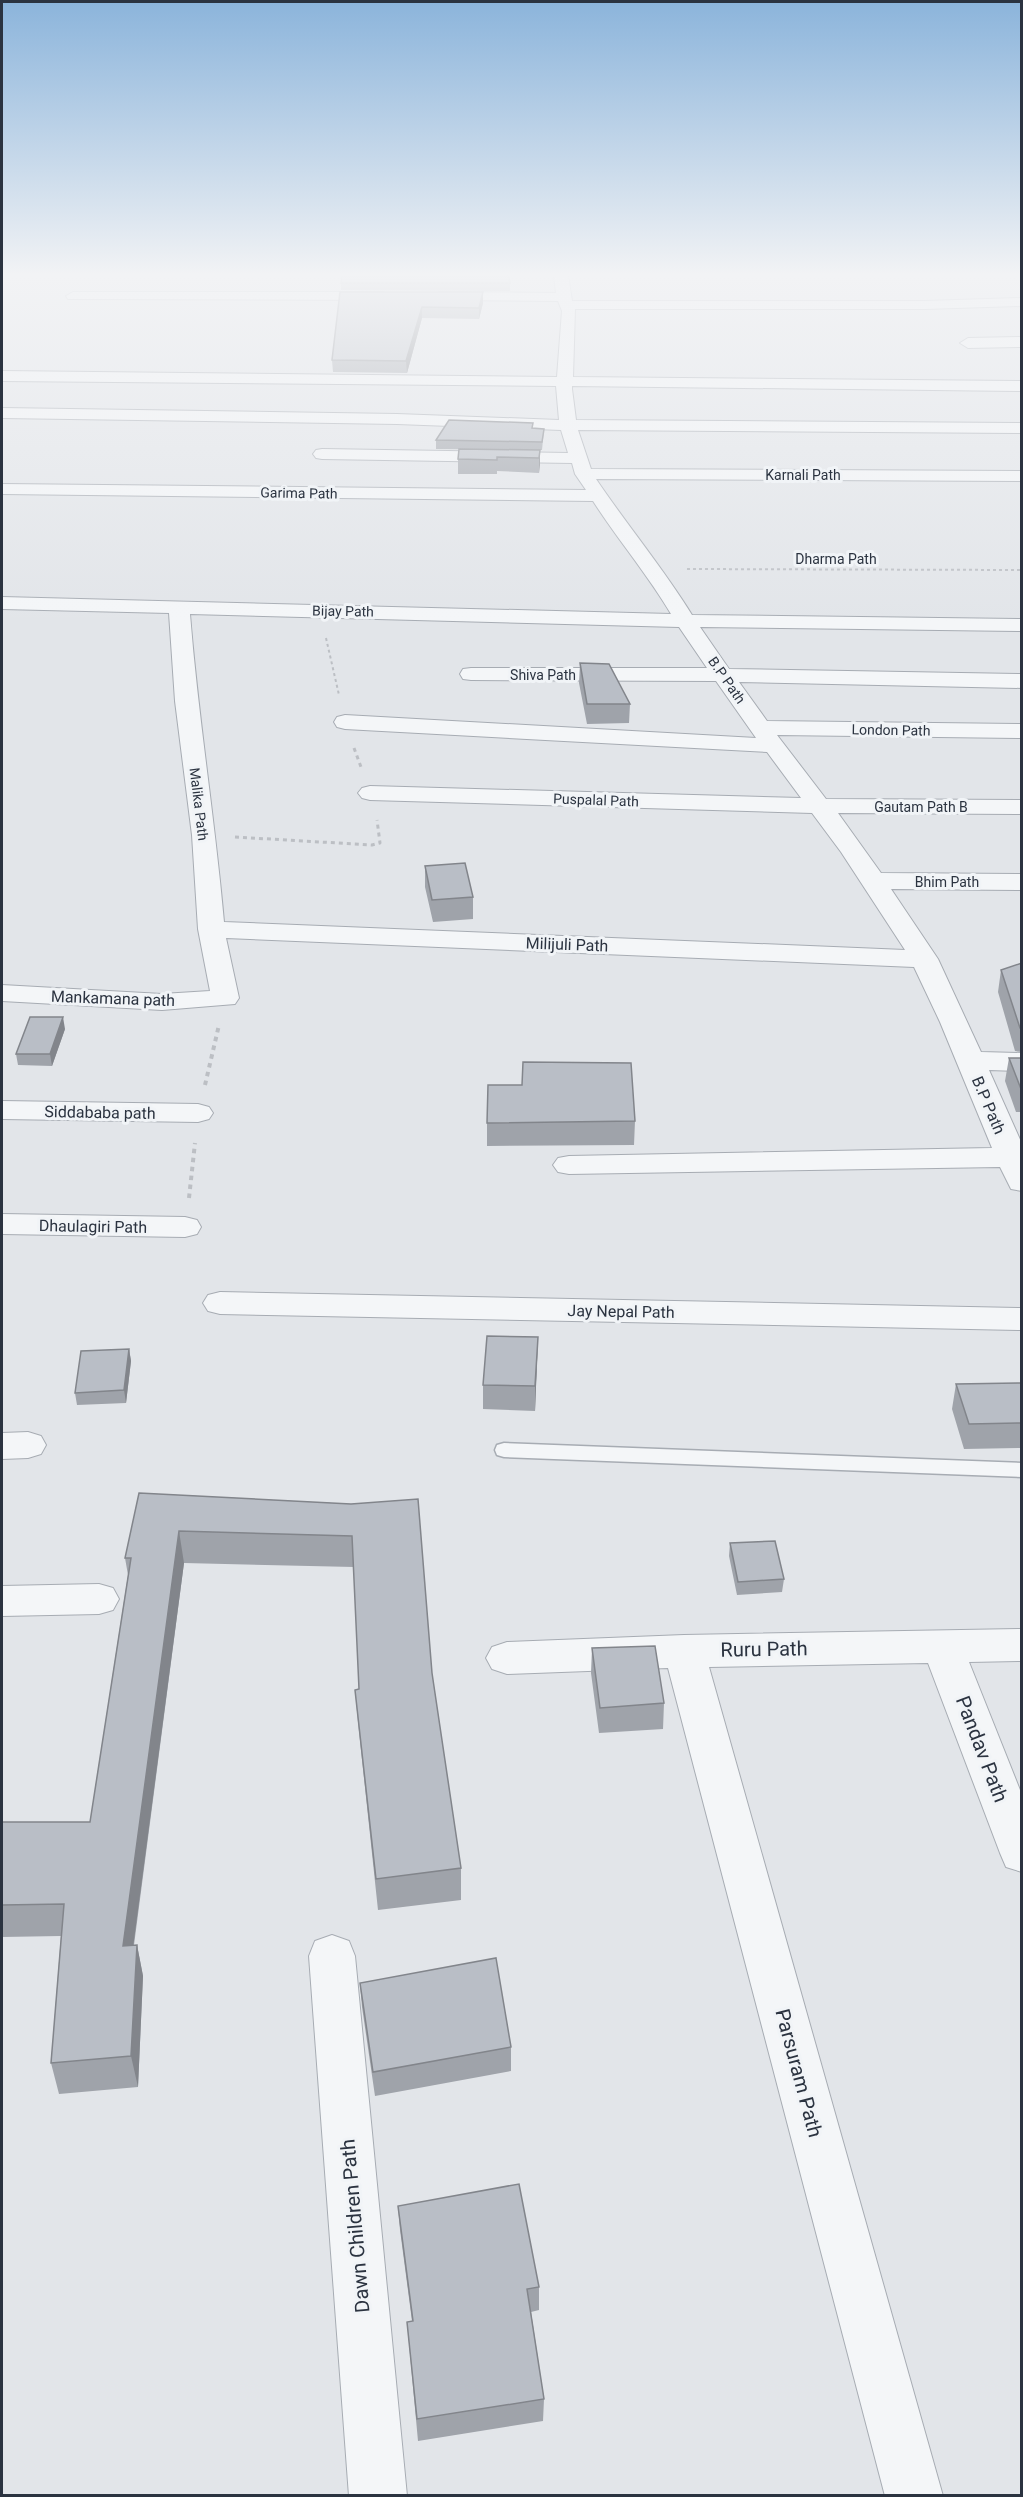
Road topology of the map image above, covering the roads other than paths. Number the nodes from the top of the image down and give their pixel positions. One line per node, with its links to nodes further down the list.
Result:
1 (565, 392): 3 (street, B.P Path)
2 (2, 413): 3 (street)
3 (568, 425): 4 (street); 6 (street, B.P Path)
4 (1022, 428)
5 (322, 454): 6 (street, Karnali Path)
6 (581, 466): 7 (street, Karnali Path); 9 (street, B.P Path)
7 (1022, 476)
8 (2, 489): 9 (street, Garima Path)
9 (597, 496): 12 (street, B.P Path)
10 (2, 603): 11 (street, Bijay Path)
11 (179, 609): 12 (street, Bijay Path); 26 (street, Malika Path)
12 (685, 621): 13 (street, Bijay Path); 15 (street, B.P Path)
13 (1022, 625)
14 (471, 674): 15 (street, Shiva Path)
15 (724, 675): 16 (street, Shiva Path); 18 (street, B.P Path)
16 (1022, 681)
17 (345, 722): 20 (street)
18 (760, 728): 19 (street, London Path); 20 (street, B.P Path)
19 (1022, 731)
20 (775, 747): 22 (street, B.P Path)
21 (370, 793): 22 (street, Puspalal Path)
22 (821, 806): 23 (street, Gautam Path B); 24 (street, B.P Path)
23 (1022, 807)
24 (873, 881): 25 (street, Bhim Path); 27 (street, B.P Path)
25 (1022, 882)
26 (211, 929): 27 (street, Milijuli Path); 29 (street, Malika Path)
27 (924, 959): 30 (street, B.P Path)
28 (2, 993): 29 (street, Mankamana path)
29 (225, 998)
30 (971, 1061): 31 (street, B.P Path); 35 (street, B.P Path)
31 (1022, 1062)
32 (2, 1110): 33 (street, Siddababa path)
33 (198, 1113)
34 (569, 1165): 35 (street)
35 (1016, 1170)
36 (2, 1224): 37 (street, Dhaulagiri Path)
37 (185, 1227)
38 (220, 1304): 39 (street, Jay Nepal Path)
39 (1022, 1318)
40 (504, 1450): 41 (lane)
41 (1022, 1470)
42 (99, 1599): 43 (street)
43 (2, 1601)
44 (1022, 1645): 45 (street, Ruru Path)
45 (942, 1646): 46 (street, Ruru Path); 48 (street, Pandav Path)
46 (684, 1651): 47 (street, Ruru Path); 51 (street, Parsuram Path)
47 (507, 1658)
48 (1022, 1853)
49 (332, 1956): 50 (street, Dawn Children Path)
50 (378, 2496)
51 (914, 2496)

